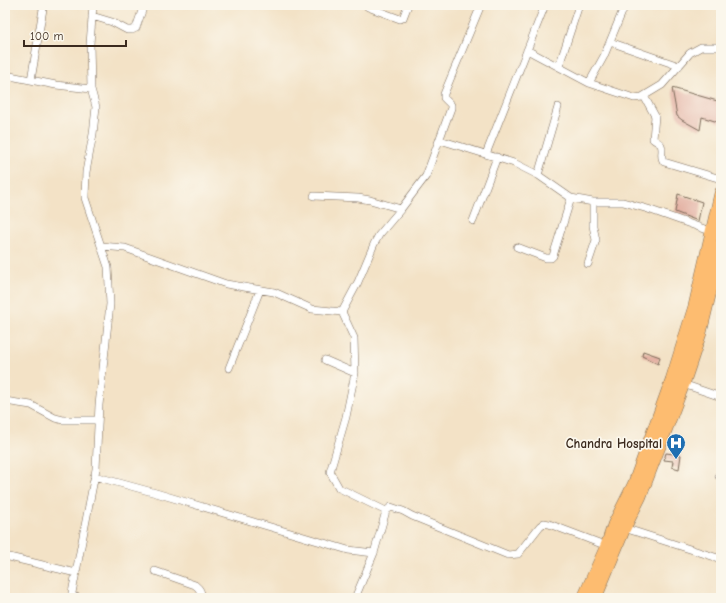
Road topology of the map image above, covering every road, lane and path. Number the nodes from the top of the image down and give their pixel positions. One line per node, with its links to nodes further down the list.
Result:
1 (41, 5): 17 (street)
2 (93, 5): 10 (street)
3 (144, 5): 10 (street)
4 (408, 5): 9 (street)
5 (481, 5): 22 (street)
6 (545, 5): 13 (street)
7 (579, 5): 14 (street)
8 (625, 5): 11 (street)
9 (368, 7)
10 (92, 16): 19 (street)
11 (610, 42): 15 (street); 18 (street)
12 (721, 47): 15 (street)
13 (527, 50): 14 (street); 23 (street)
14 (559, 66): 18 (street)
15 (679, 66): 20 (street)
16 (5, 75): 17 (street)
17 (31, 80): 19 (street)
18 (589, 83): 20 (street)
19 (90, 90): 34 (street)
20 (644, 96): 26 (street)
21 (558, 108): 25 (street)
22 (440, 140): 23 (street); 31 (street)
23 (486, 154): 24 (street)
24 (497, 157): 25 (street); 32 (street)
25 (538, 175): 29 (street)
26 (721, 179)
27 (721, 193): 33 (highway)
28 (314, 196): 31 (street)
29 (571, 198): 30 (street); 36 (street)
30 (593, 202): 33 (street); 37 (street)
31 (401, 209): 39 (street)
32 (473, 221)
33 (713, 232): 50 (highway)
34 (100, 246): 38 (street); 46 (street)
35 (721, 246): 43 (highway)
36 (517, 247)
37 (588, 264)
38 (260, 290): 39 (street); 41 (street)
39 (342, 312): 42 (street)
40 (326, 360): 42 (street)
41 (229, 368)
42 (355, 373): 48 (street)
43 (683, 384): 44 (street); 49 (highway)
44 (721, 397)
45 (5, 401): 46 (street)
46 (98, 420): 47 (street)
47 (94, 476): 51 (street); 55 (street)
48 (386, 511): 50 (street); 51 (street)
49 (624, 528): 53 (street); 61 (highway)
50 (607, 546): 60 (highway)
51 (374, 553): 59 (street)
52 (5, 556): 55 (street)
53 (721, 560)
54 (155, 571): 58 (street)
55 (76, 573): 56 (street)
56 (71, 596): 57 (lane)
57 (84, 598)
58 (200, 598)
59 (355, 598)
60 (584, 598)
61 (595, 598)

